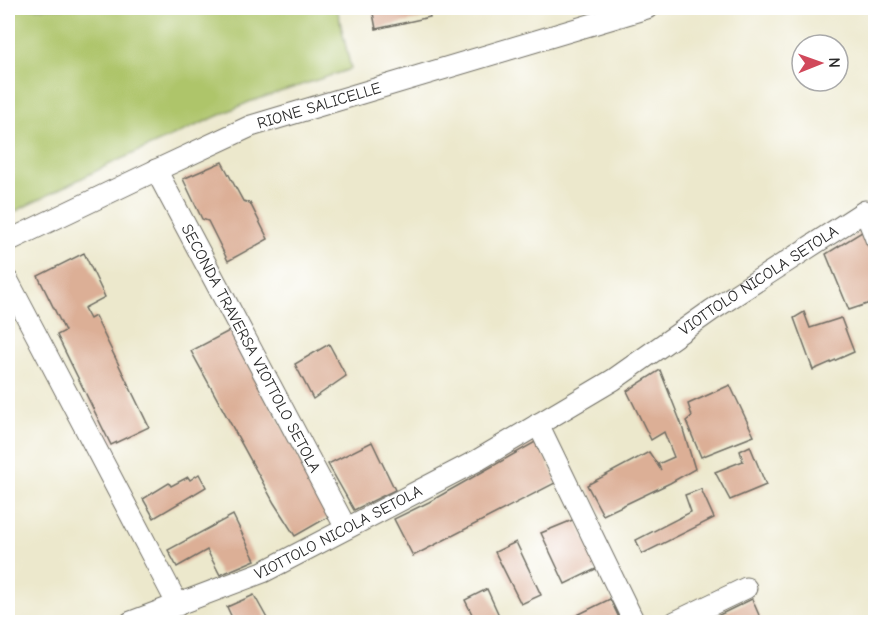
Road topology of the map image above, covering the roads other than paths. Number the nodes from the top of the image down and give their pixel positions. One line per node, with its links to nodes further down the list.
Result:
1 (647, 8): 2 (street, RIONE SALICELLE)
2 (156, 170): 4 (street, RIONE SALICELLE); 7 (street, SECONDA TRAVERSA VIOTTOLO SETOLA)
3 (876, 239): 6 (street, VIOTTOLO NICOLA SETOLA)
4 (8, 241)
5 (8, 281): 9 (street)
6 (538, 424): 7 (street, VIOTTOLO NICOLA SETOLA); 11 (street)
7 (346, 528): 9 (street, VIOTTOLO NICOLA SETOLA)
8 (746, 588): 12 (street)
9 (178, 605): 10 (street, VIOTTOLO NICOLA SETOLA)
10 (131, 622)
11 (634, 622)
12 (675, 622)

